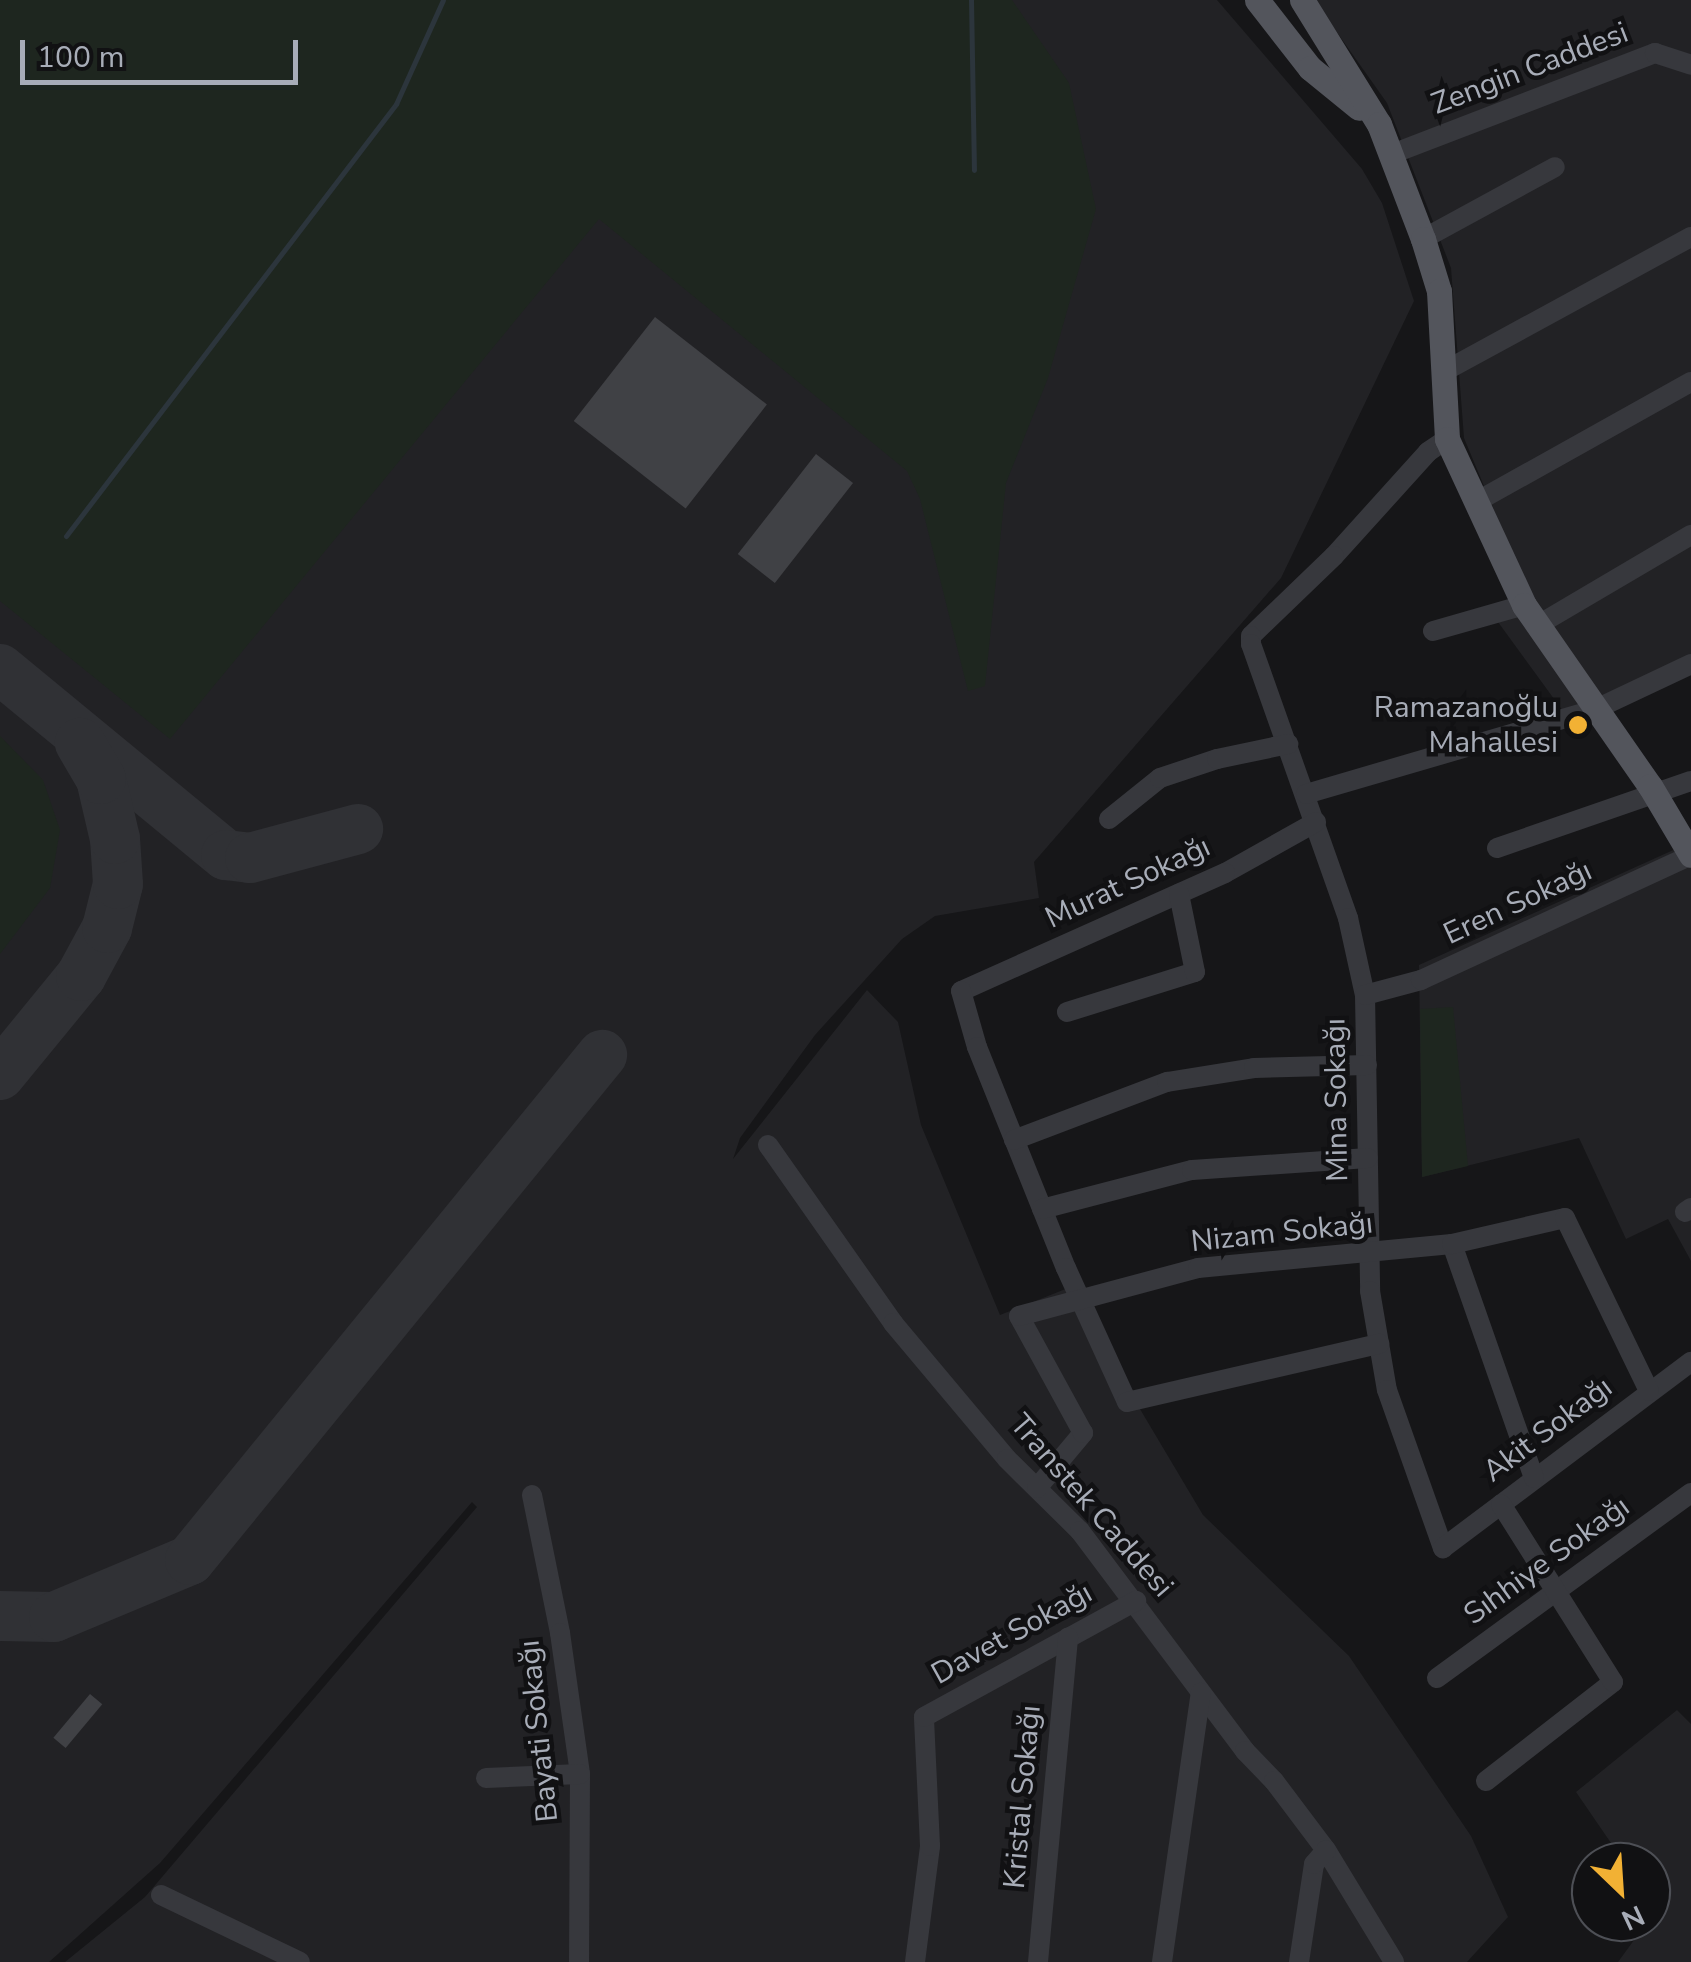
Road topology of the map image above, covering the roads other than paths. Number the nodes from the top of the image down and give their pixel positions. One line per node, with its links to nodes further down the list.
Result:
1 (1258, 0): 4 (main road)
2 (1302, 0): 4 (main road)
3 (1691, 66): 5 (street, Zengin Caddesi)
4 (1379, 124): 5 (main road)
5 (1392, 154): 8 (main road)
6 (1556, 167): 8 (street)
7 (1691, 237): 9 (street)
8 (1422, 239): 9 (main road)
9 (1443, 372): 11 (main road)
10 (1691, 382): 12 (street)
11 (1446, 439): 12 (main road); 18 (street, Mina Sokağı)
12 (1476, 502): 14 (main road)
13 (1691, 535): 14 (street)
14 (1531, 615): 15 (street); 17 (main road)
15 (1433, 631)
16 (1691, 664): 17 (street)
17 (1596, 709): 20 (street); 21 (main road)
18 (1288, 744): 20 (street, Mina Sokağı); 22 (street)
19 (1691, 781): 21 (street)
20 (1306, 794): 23 (street, Mina Sokağı)
21 (1655, 794): 24 (street); 25 (main road)
22 (1109, 819)
23 (1316, 822): 26 (street, Murat Sokağı); 27 (street, Mina Sokağı)
24 (1497, 848)
25 (1691, 855): 27 (street, Eren Sokağı)
26 (1179, 894): 28 (street); 30 (street, Murat Sokağı)
27 (1366, 995): 29 (street, Mina Sokağı)
28 (1067, 1012)
29 (1366, 1065): 30 (street); 32 (street, Mina Sokağı)
30 (1014, 1140): 33 (street)
31 (768, 1145): 41 (street, Transtek Caddesi)
32 (1368, 1158): 33 (street); 35 (street, Mina Sokağı)
33 (1042, 1209): 36 (street)
34 (1452, 1244): 35 (street, Nizam Sokağı); 39 (street, Nizam Sokağı); 40 (street)
35 (1369, 1254): 36 (street, Nizam Sokağı); 37 (street, Mina Sokağı)
36 (1080, 1300): 37 (street); 41 (street, Nizam Sokağı)
37 (1379, 1344): 45 (street, Mina Sokağı)
38 (1691, 1362): 39 (street, Akit Sokağı)
39 (1650, 1391): 40 (street, Akit Sokağı)
40 (1534, 1478): 44 (street, Akit Sokağı)
41 (1036, 1488): 47 (street, Transtek Caddesi)
42 (1691, 1493): 46 (street, Sıhhiye Sokağı)
43 (532, 1496): 51 (street, Bayati Sokağı)
44 (1501, 1504): 45 (street, Akit Sokağı); 46 (street)
45 (1443, 1548)
46 (1558, 1593): 49 (street, Sıhhiye Sokağı); 53 (street)
47 (1136, 1601): 48 (street, Davet Sokağı); 50 (street, Transtek Caddesi)
48 (1068, 1637): 58 (street, Davet Sokağı); 59 (street, Kristal Sokağı)
49 (1437, 1678)
50 (1201, 1694): 54 (street, Transtek Caddesi); 60 (street)
51 (580, 1774): 52 (street); 57 (street, Bayati Sokağı)
52 (486, 1778)
53 (1486, 1781)
54 (1326, 1850): 61 (street); 62 (street, Transtek Caddesi)
55 (161, 1894): 56 (street)
56 (300, 1962)
57 (579, 1962)
58 (916, 1962)
59 (1038, 1962)
60 (1162, 1962)
61 (1299, 1962)
62 (1394, 1962)

